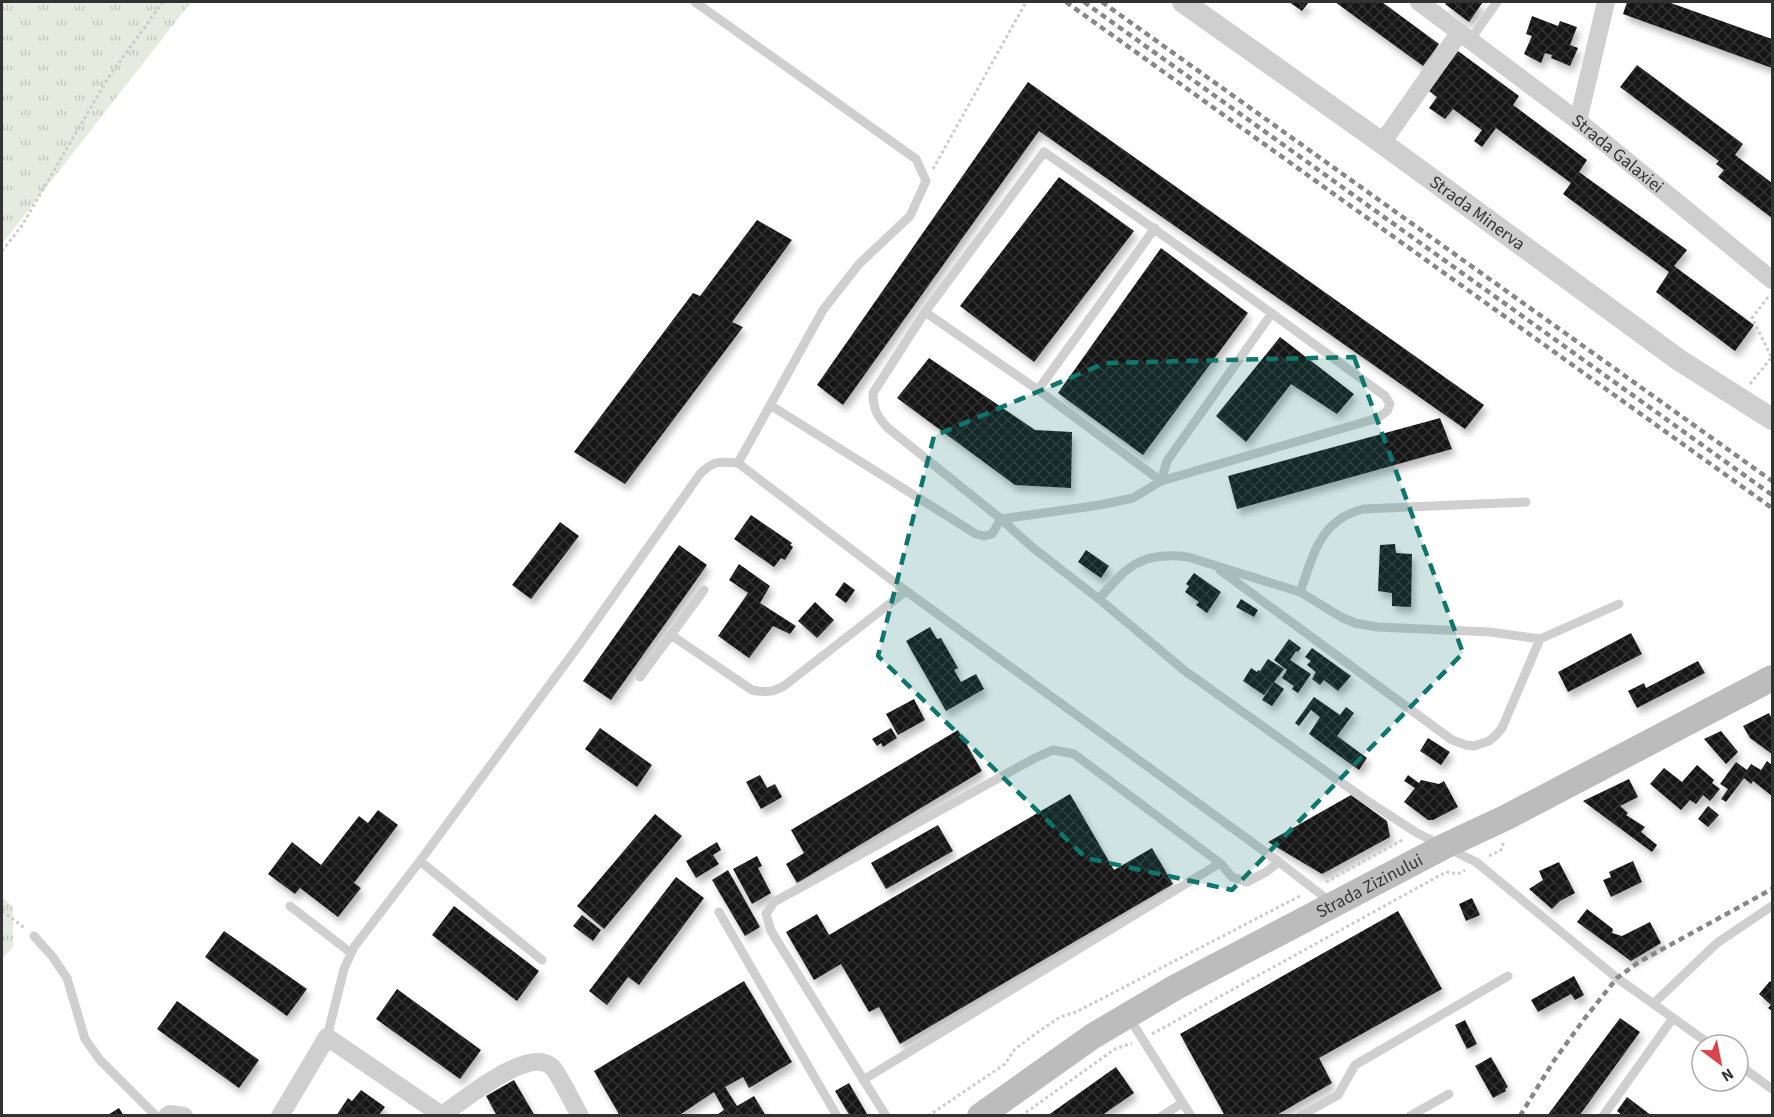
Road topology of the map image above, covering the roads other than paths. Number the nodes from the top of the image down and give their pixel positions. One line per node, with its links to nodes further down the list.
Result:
1 (695, 2): 14 (lane)
2 (1183, 2): 8 (street, Strada Minerva)
3 (1419, 2): 6 (street, Strada Galaxiei)
4 (1497, 2): 6 (lane)
5 (1606, 2): 7 (street)
6 (1465, 36): 7 (street, Strada Galaxiei); 8 (street)
7 (1578, 121): 10 (street, Strada Galaxiei)
8 (1382, 143): 15 (street, Strada Minerva)
9 (1155, 228): 11 (lane); 12 (lane); 13 (lane)
10 (1772, 280)
11 (925, 312): 13 (lane); 19 (lane)
12 (1272, 313): 17 (lane); 17 (lane)
13 (1038, 390): 17 (lane)
14 (771, 405): 16 (lane); 19 (lane)
15 (1773, 419)
16 (738, 463): 22 (lane); 31 (lane)
17 (1161, 481): 19 (lane)
18 (1526, 502): 23 (lane)
19 (1001, 519): 24 (lane)
20 (1213, 565): 23 (lane); 24 (lane); 27 (lane)
21 (704, 590): 26 (lane)
22 (906, 591): 26 (lane); 32 (lane)
23 (1300, 592): 27 (lane)
24 (1099, 599): 30 (lane)
25 (1619, 604): 27 (lane)
26 (671, 635): 28 (lane)
27 (1540, 639)
28 (640, 677)
29 (1773, 678): 30 (main road, Strada Zizinului)
30 (1445, 846): 34 (main road, Strada Zizinului); 42 (lane)
31 (420, 861): 39 (lane); 40 (lane)
32 (1279, 862): 33 (lane); 34 (lane)
33 (1220, 863): 48 (lane); 48 (lane)
34 (1334, 905): 43 (main road, Strada Zizinului)
35 (290, 906): 39 (lane)
36 (1773, 906): 42 (lane)
37 (719, 912): 52 (lane)
38 (34, 936): 54 (lane)
39 (351, 953): 46 (lane)
40 (542, 960)
41 (1508, 976): 63 (lane)
42 (1653, 1004): 44 (lane)
43 (1127, 1014): 51 (lane); 60 (main road, Strada Zizinului)
44 (1673, 1018): 45 (lane); 65 (lane)
45 (1694, 1033)
46 (327, 1037): 53 (street); 57 (street)
47 (1750, 1073): 49 (lane)
48 (863, 1080): 59 (lane)
49 (1773, 1089)
50 (1449, 1094): 64 (lane)
51 (1182, 1103): 61 (lane); 62 (lane)
52 (834, 1114)
53 (443, 1115): 58 (street)
54 (156, 1116)
55 (166, 1116): 56 (street)
56 (184, 1116)
57 (280, 1116)
58 (580, 1116)
59 (886, 1116)
60 (980, 1116)
61 (1162, 1116)
62 (1191, 1116)
63 (1300, 1116)
64 (1410, 1116)
65 (1603, 1116)

